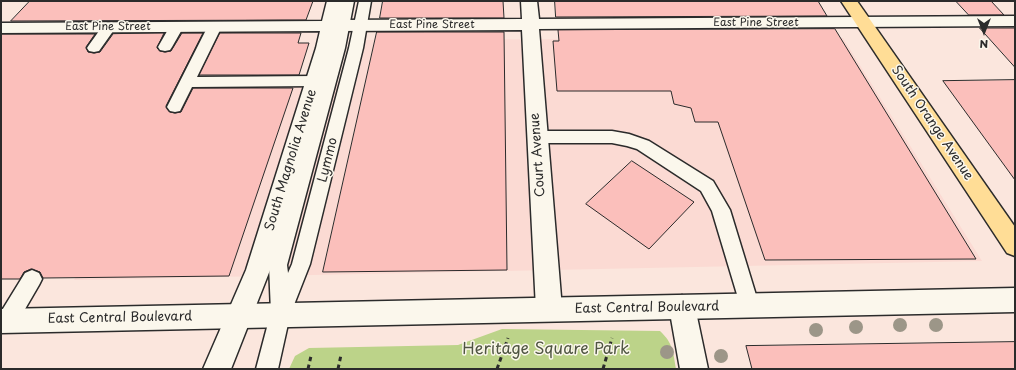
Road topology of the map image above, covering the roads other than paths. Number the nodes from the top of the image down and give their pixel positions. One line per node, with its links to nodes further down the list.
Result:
1 (335, 1): 9 (street, South Magnolia Avenue)
2 (348, 1): 9 (lane, Lymmo)
3 (364, 1): 10 (lane, Lymmo)
4 (529, 1): 8 (street, Court Avenue)
5 (848, 1): 7 (main road, South Orange Avenue)
6 (1015, 22): 7 (street, East Pine Street)
7 (863, 23): 8 (street, East Pine Street); 21 (main road, South Orange Avenue)
8 (530, 24): 10 (street, East Pine Street); 20 (street, Court Avenue)
9 (336, 25): 10 (street, East Pine Street); 12 (street, East Pine Street); 17 (street, South Magnolia Avenue); 27 (lane, Lymmo)
10 (360, 25): 27 (lane, Lymmo)
11 (178, 26): 12 (street, East Pine Street); 13 (street, East Pine Street); 15 (lane)
12 (215, 26): 18 (lane)
13 (109, 27): 14 (street, East Pine Street); 16 (lane)
14 (1, 28)
15 (165, 47)
16 (94, 48)
17 (315, 81): 18 (lane); 28 (street, South Magnolia Avenue)
18 (187, 82): 19 (lane)
19 (175, 107)
20 (537, 137): 24 (lane); 26 (street, Court Avenue)
21 (1015, 246)
22 (32, 278): 29 (lane)
23 (1015, 300): 24 (street, East Central Boulevard)
24 (749, 305): 25 (street, East Central Boulevard)
25 (682, 307): 26 (street, East Central Boulevard); 32 (street)
26 (549, 310): 27 (street, East Central Boulevard)
27 (280, 315): 28 (street, East Central Boulevard); 31 (lane, Lymmo)
28 (239, 316): 29 (street, East Central Boulevard); 30 (street, South Magnolia Avenue)
29 (4, 321)
30 (217, 369)
31 (267, 369)
32 (694, 369)

